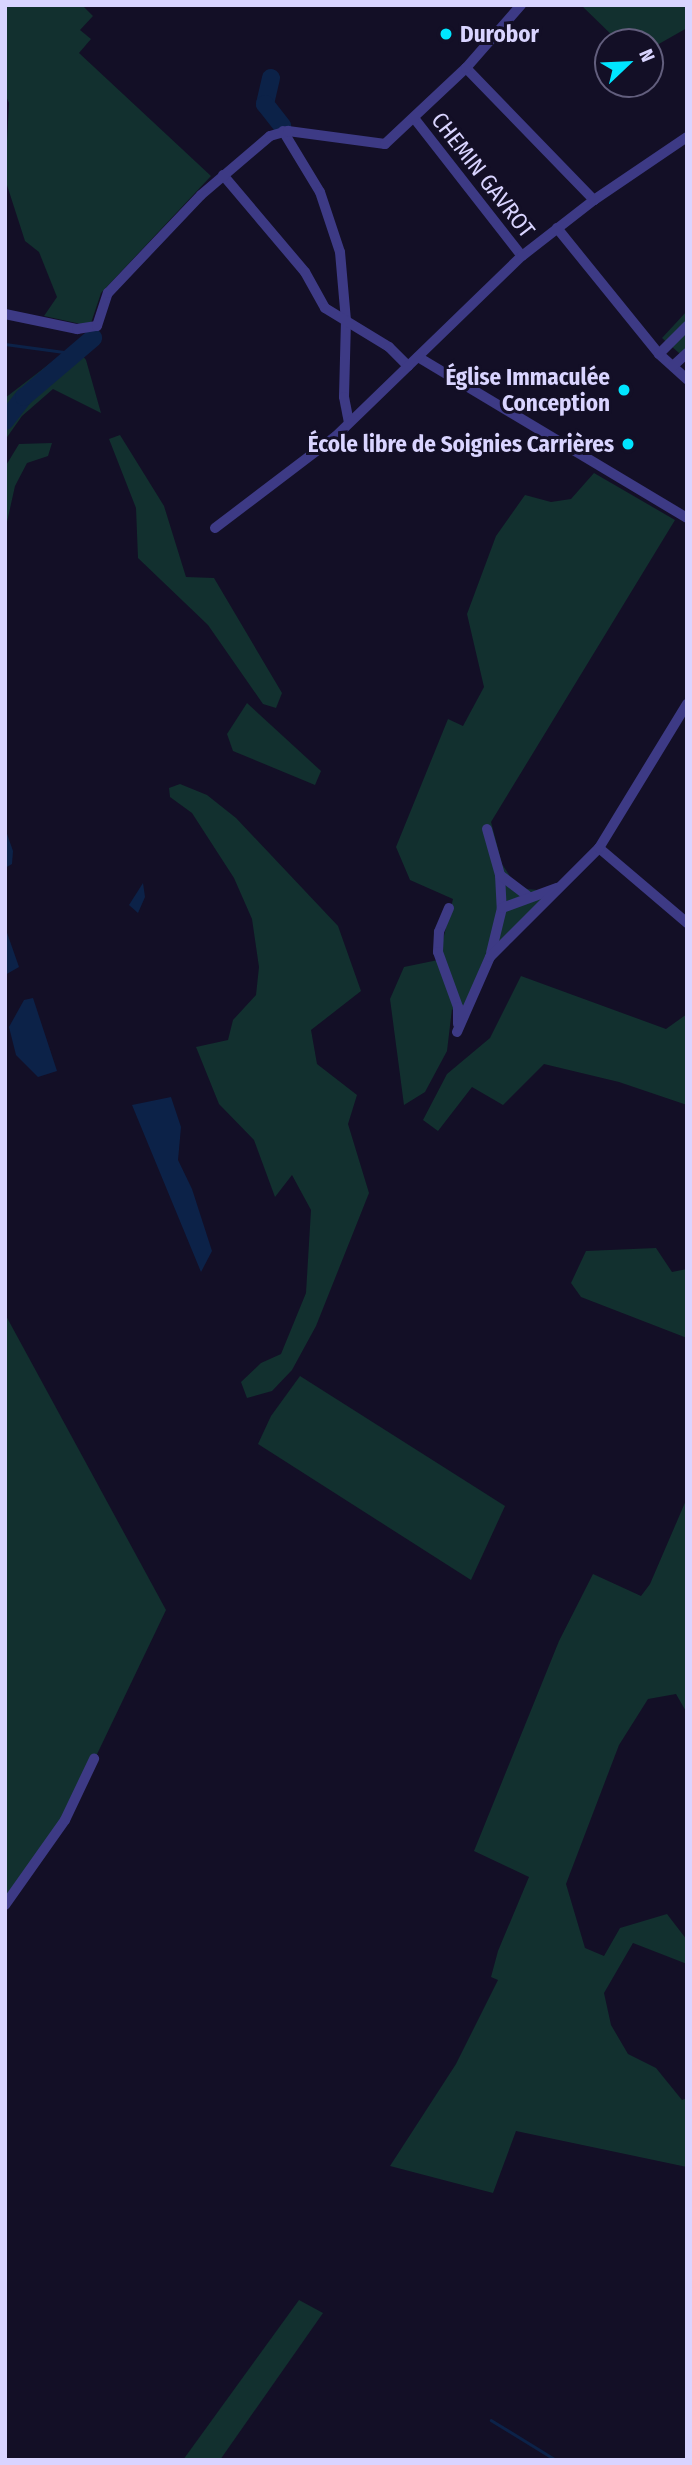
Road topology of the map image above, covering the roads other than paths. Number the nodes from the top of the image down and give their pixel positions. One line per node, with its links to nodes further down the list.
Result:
1 (522, 5): 2 (street)
2 (466, 68): 3 (street); 7 (street)
3 (414, 118): 4 (street); 9 (street, CHEMIN GAVROT)
4 (283, 131): 6 (street); 11 (street)
5 (687, 137): 7 (street)
6 (223, 175): 10 (street); 11 (street)
7 (594, 200): 8 (street)
8 (557, 228): 9 (street); 14 (street)
9 (522, 256): 15 (street)
10 (5, 314)
11 (346, 320): 16 (street); 19 (street)
12 (687, 326): 14 (street)
13 (687, 353): 17 (street)
14 (659, 354): 17 (street)
15 (418, 357): 16 (street); 20 (street)
16 (408, 366): 19 (street)
17 (673, 366): 18 (street)
18 (687, 379)
19 (349, 422): 21 (street)
20 (687, 518)
21 (215, 528)
22 (687, 704): 24 (street)
23 (487, 830): 25 (street)
24 (599, 848): 26 (street); 30 (street)
25 (500, 876): 27 (street); 29 (street)
26 (563, 885): 27 (street); 31 (street)
27 (527, 895): 29 (street)
28 (449, 908): 32 (street)
29 (502, 908): 31 (street)
30 (687, 923)
31 (490, 957): 33 (street)
32 (454, 993): 33 (street); 33 (street)
33 (472, 997)
34 (94, 1759): 35 (street)
35 (5, 1905)

